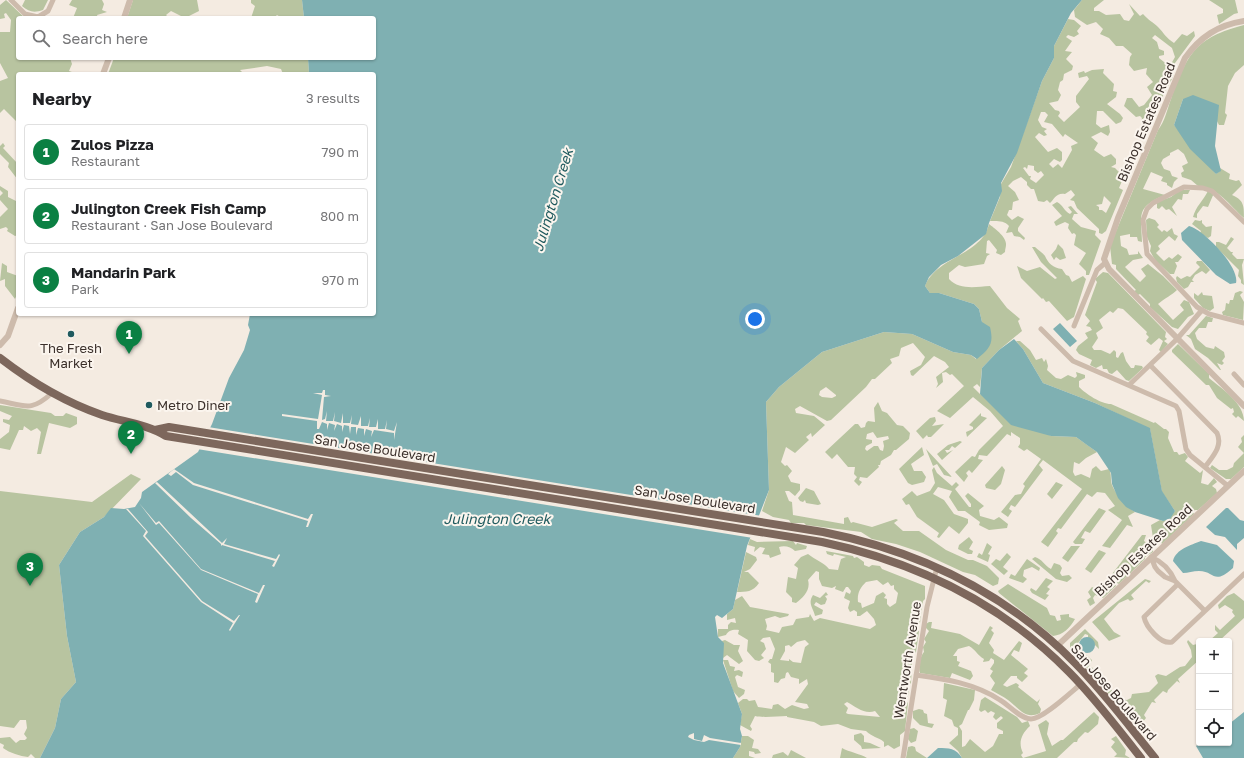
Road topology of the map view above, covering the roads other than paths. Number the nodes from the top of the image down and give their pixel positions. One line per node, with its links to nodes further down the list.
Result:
1 (11, 0): 4 (street)
2 (53, 0): 5 (street)
3 (130, 0): 6 (street)
4 (31, 16)
5 (38, 16)
6 (125, 16)
7 (1244, 21): 11 (street, Bishop Estates Road)
8 (108, 60): 9 (street)
9 (104, 72)
10 (1244, 222): 12 (street)
11 (1105, 263): 15 (street, Bishop Estates Road); 17 (street)
12 (1202, 310): 14 (street); 17 (street)
13 (16, 314): 18 (street)
14 (1244, 323)
15 (1074, 326)
16 (1041, 329): 22 (street)
17 (1177, 339): 20 (street); 26 (street)
18 (0, 345)
19 (0, 358): 24 (main road, San Jose Boulevard)
20 (1150, 365): 22 (street); 28 (street)
21 (1234, 374): 23 (street)
22 (1129, 385): 28 (street)
23 (1244, 385)
24 (52, 393): 25 (street); 27 (main road, San Jose Boulevard)
25 (0, 401)
26 (1244, 406)
27 (189, 435): 32 (main road, San Jose Boulevard); 34 (main road, San Jose Boulevard)
28 (1205, 467): 30 (street)
29 (1244, 471): 30 (street, Bishop Estates Road)
30 (1228, 486): 31 (street, Bishop Estates Road)
31 (1151, 557): 35 (street); 35 (street); 38 (street, Bishop Estates Road)
32 (937, 567): 34 (street, Wentworth Avenue); 38 (main road, San Jose Boulevard)
33 (1244, 574): 36 (street)
34 (934, 577): 37 (main road, San Jose Boulevard); 39 (street, Wentworth Avenue)
35 (1177, 582): 36 (street); 36 (street)
36 (1205, 611)
37 (1007, 620): 38 (main road); 40 (main road, San Jose Boulevard)
38 (1057, 646): 41 (main road, San Jose Boulevard)
39 (916, 675): 40 (street); 43 (street, Wentworth Avenue)
40 (1081, 684): 41 (main road); 42 (main road, San Jose Boulevard)
41 (1105, 697): 45 (main road, San Jose Boulevard)
42 (1138, 755): 44 (main road, San Jose Boulevard)
43 (903, 758)
44 (1144, 758)
45 (1155, 758)

